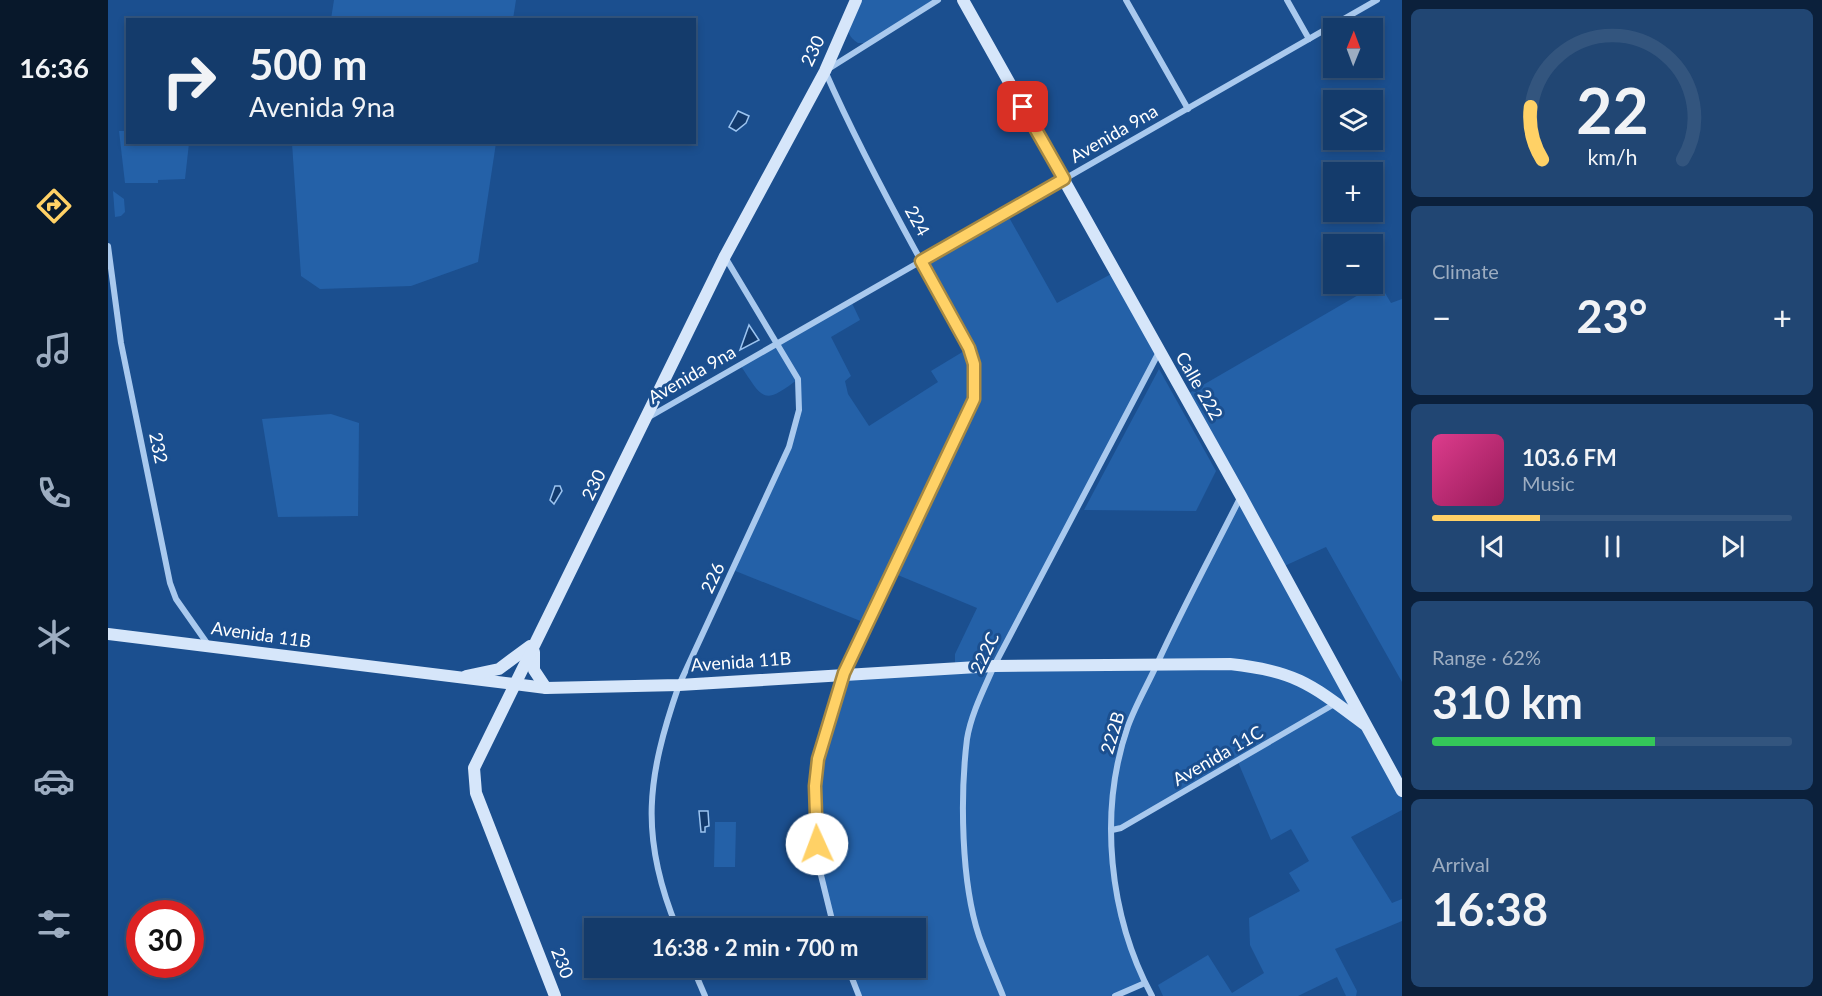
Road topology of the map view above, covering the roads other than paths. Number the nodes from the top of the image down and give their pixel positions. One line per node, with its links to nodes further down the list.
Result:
1 (856, 0): 8 (street, 230)
2 (938, 0): 8 (street)
3 (963, 0): 10 (street, Calle 222)
4 (1126, 0): 9 (street)
5 (1287, 0): 7 (street)
6 (1377, 0): 7 (street, Avenida 9na)
7 (1309, 39): 9 (street, Avenida 9na)
8 (825, 70): 12 (street, 230); 13 (street, 224)
9 (1188, 109): 10 (street, Avenida 9na)
10 (1064, 179): 13 (street, Avenida 9na); 15 (street, Calle 222)
11 (108, 246): 21 (street, 232)
12 (725, 256): 14 (street, 226); 16 (street, 230)
13 (921, 261): 14 (street, Avenida 9na); 24 (street, 224)
14 (779, 343): 16 (street, Avenida 9na); 26 (street, 226)
15 (1159, 351): 17 (street, Calle 222); 23 (street, 222C)
16 (646, 419): 18 (street, 230)
17 (1241, 496): 22 (street, 222B); 30 (street, Calle 222)
18 (546, 623): 20 (street, 230); 25 (street)
19 (108, 634): 21 (street, Avenida 11B)
20 (536, 642): 27 (street, 230); 28 (street)
21 (209, 646): 25 (street, Avenida 11B)
22 (1157, 664): 23 (street, Avenida 11B); 29 (street, Avenida 11B); 32 (street, 222B)
23 (994, 666): 24 (street, Avenida 11B); 41 (street, 222C)
24 (844, 673): 26 (street, Avenida 11B); 34 (street, 224)
25 (450, 678): 27 (street, Avenida 11B)
26 (679, 685): 28 (street, Avenida 11B); 33 (street, 226)
27 (515, 686): 28 (street, Avenida 11B); 38 (street, 230)
28 (546, 688)
29 (1337, 703): 30 (street, Avenida 11B); 32 (street, Avenida 11C)
30 (1364, 724): 31 (street, Calle 222)
31 (1402, 790)
32 (1112, 830): 37 (street, 222B)
33 (673, 918)
34 (832, 918)
35 (697, 978): 39 (street)
36 (852, 978): 40 (street)
37 (1145, 983): 42 (street); 43 (street, 222B)
38 (555, 996)
39 (705, 996)
40 (859, 996)
41 (1003, 996)
42 (1115, 996)
43 (1152, 996)

